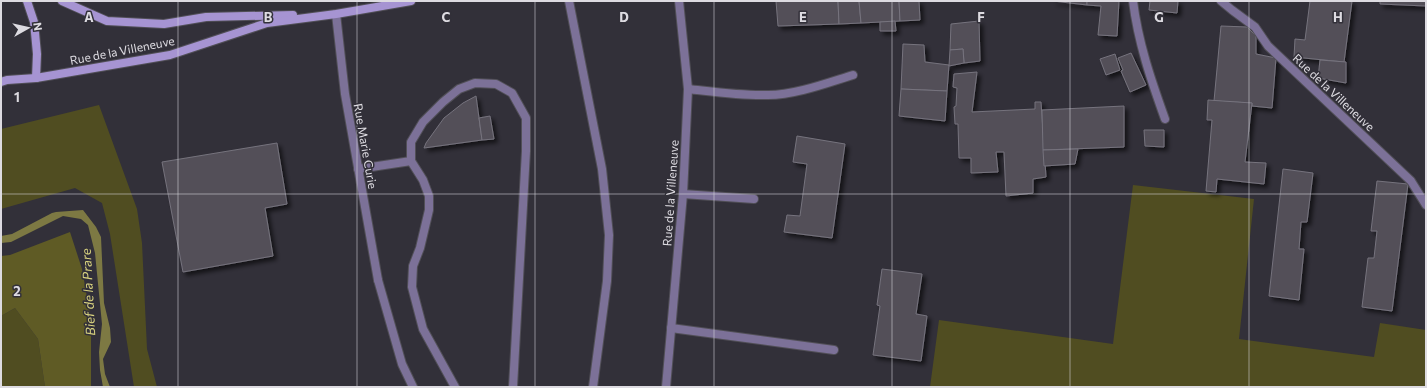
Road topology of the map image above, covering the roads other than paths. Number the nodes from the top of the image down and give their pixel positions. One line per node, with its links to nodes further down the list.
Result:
1 (27, 1): 11 (main road)
2 (62, 1): 8 (main road)
3 (411, 1): 8 (main road, Rue de la Villeneuve)
4 (569, 1): 25 (street)
5 (679, 1): 13 (street, Rue de la Villeneuve)
6 (1133, 1): 14 (street)
7 (1221, 1): 19 (street, Rue de la Villeneuve)
8 (336, 14): 11 (main road, Rue de la Villeneuve); 16 (street, Rue Marie Curie)
9 (1, 73): 12 (main road)
10 (853, 75): 13 (street)
11 (36, 78): 12 (main road, Rue de la Villeneuve)
12 (4, 81)
13 (688, 89): 17 (street, Rue de la Villeneuve)
14 (1165, 119)
15 (411, 161): 16 (street); 23 (street); 24 (street)
16 (358, 169): 22 (street, Rue Marie Curie)
17 (683, 194): 18 (street); 20 (street, Rue de la Villeneuve)
18 (754, 199)
19 (1426, 205)
20 (671, 328): 21 (street); 26 (street, Rue de la Villeneuve)
21 (834, 350)
22 (413, 387)
23 (455, 387)
24 (513, 387)
25 (593, 387)
26 (666, 387)

